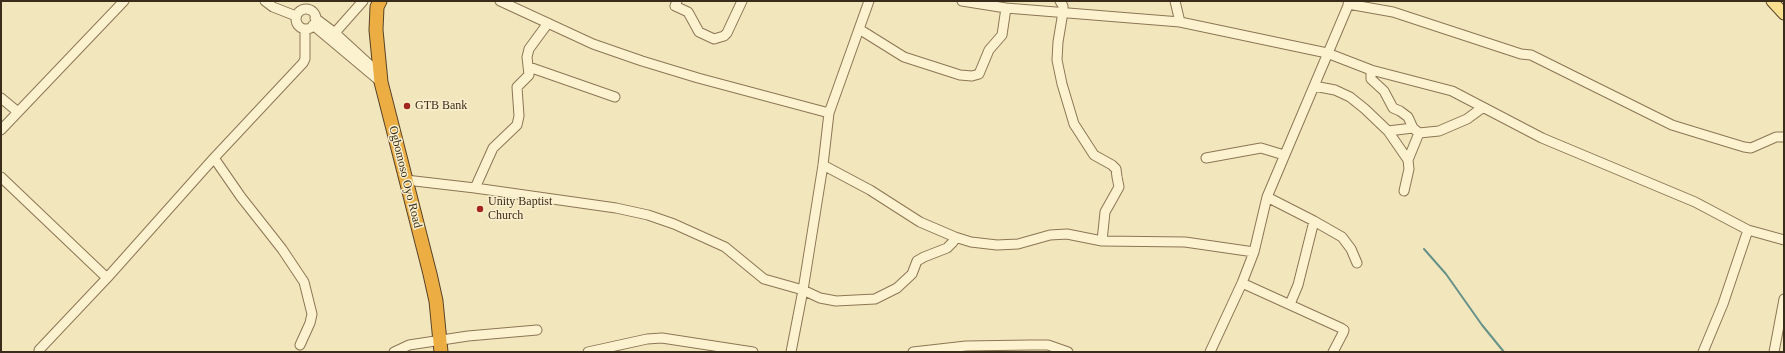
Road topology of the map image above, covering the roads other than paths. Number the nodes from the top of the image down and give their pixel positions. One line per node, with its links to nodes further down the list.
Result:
1 (124, 1): 31 (street)
2 (265, 1): 17 (street)
3 (363, 1): 22 (street)
4 (380, 1): 26 (highway, Ogbomoso Oyo Road)
5 (500, 1): 19 (street)
6 (677, 1): 7 (street)
7 (742, 1)
8 (869, 1): 21 (street)
9 (962, 1): 14 (street)
10 (1060, 1): 15 (street)
11 (1175, 1): 18 (street)
12 (1772, 1): 16 (main road)
13 (1349, 2): 23 (street); 36 (street)
14 (1006, 8): 15 (street); 21 (street)
15 (1063, 12): 18 (street); 51 (street)
16 (1784, 14)
17 (296, 16): 20 (street); 20 (street)
18 (1180, 22): 23 (street)
19 (548, 23): 24 (street); 32 (street)
20 (311, 24): 22 (street); 38 (street)
21 (859, 29): 32 (street)
22 (333, 36): 26 (street)
23 (1327, 53): 25 (street); 27 (street)
24 (529, 67): 28 (street); 44 (street)
25 (1371, 70): 30 (street); 34 (street)
26 (381, 78): 43 (highway, Ogbomoso Oyo Road)
27 (1314, 86): 35 (street); 37 (street)
28 (615, 97)
29 (1, 98): 31 (street)
30 (1482, 108): 34 (street); 48 (street)
31 (18, 112): 33 (street)
32 (829, 113): 41 (street)
33 (1, 130)
34 (1416, 130): 35 (street); 40 (street)
35 (1388, 131): 40 (street)
36 (1784, 137)
37 (1284, 155): 39 (street); 46 (street)
38 (214, 158): 54 (street); 60 (street)
39 (1206, 158)
40 (1408, 160): 45 (street)
41 (823, 165): 49 (street); 56 (street)
42 (1, 177): 54 (street)
43 (406, 180): 44 (street); 61 (highway, Ogbomoso Oyo Road)
44 (475, 188): 56 (street)
45 (1404, 191)
46 (1267, 197): 47 (street); 52 (street)
47 (1314, 221): 53 (street); 58 (street)
48 (1748, 230): 50 (street); 71 (street)
49 (955, 237): 51 (street); 56 (street)
50 (1784, 240)
51 (1102, 241): 52 (street)
52 (1254, 252): 55 (street)
53 (1357, 263)
54 (107, 278): 62 (street)
55 (1242, 284): 58 (street); 69 (street)
56 (803, 290): 66 (street)
57 (1784, 299): 72 (street)
58 (1290, 304): 70 (street)
59 (537, 330): 61 (street)
60 (300, 346)
61 (441, 346): 63 (street)
62 (39, 350)
63 (394, 352)
64 (588, 352): 65 (street)
65 (753, 352)
66 (790, 352)
67 (913, 352): 68 (street)
68 (1068, 352)
69 (1210, 352)
70 (1333, 352)
71 (1703, 352)
72 (1774, 352)

